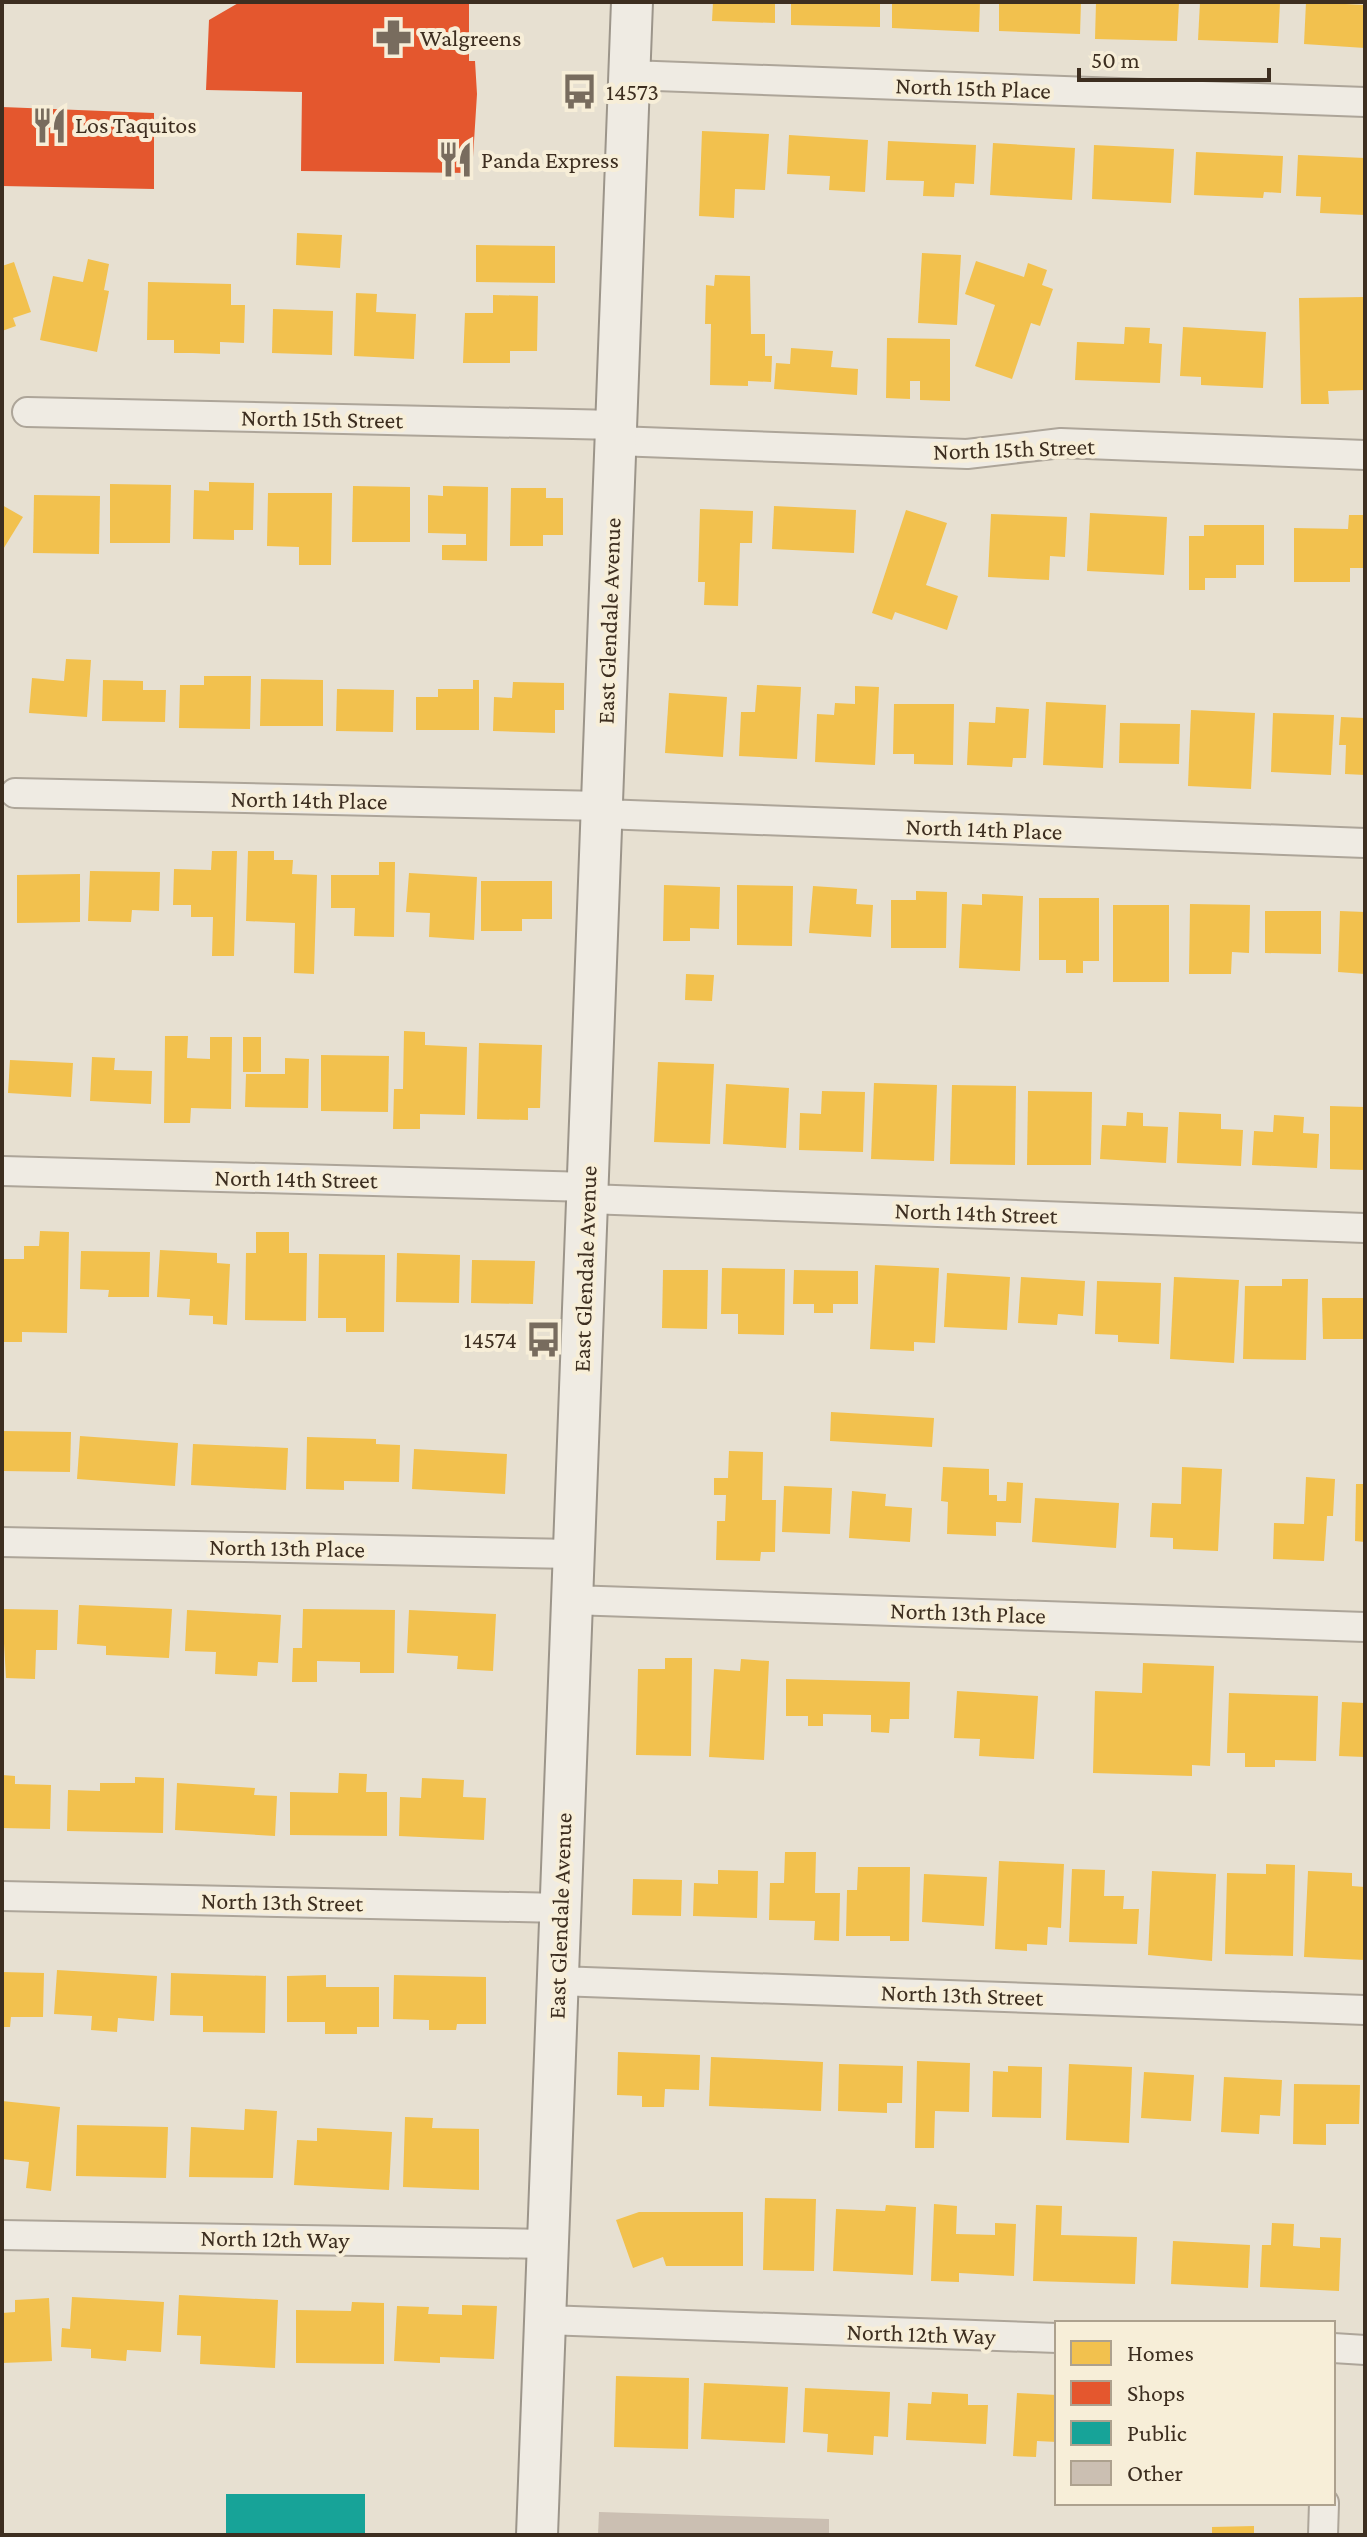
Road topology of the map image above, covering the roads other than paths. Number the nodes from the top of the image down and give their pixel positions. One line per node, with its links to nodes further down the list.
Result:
1 (632, 2): 2 (main road, East Glendale Avenue)
2 (629, 75): 3 (street, North 15th Place); 5 (main road, East Glendale Avenue)
3 (1365, 102)
4 (27, 412): 5 (street, North 15th Street)
5 (616, 433): 6 (street, North 15th Street); 8 (main road, East Glendale Avenue)
6 (1365, 455)
7 (15, 793): 8 (street, North 14th Place)
8 (603, 810): 9 (street, North 14th Place); 11 (main road, East Glendale Avenue)
9 (1365, 843)
10 (3, 1171): 11 (street, North 14th Street)
11 (588, 1193): 12 (street, North 14th Street); 14 (main road, East Glendale Avenue)
12 (1365, 1228)
13 (2, 1542): 14 (street, North 13th Place)
14 (573, 1554): 15 (main road, East Glendale Avenue)
15 (571, 1600): 16 (street, North 13th Place); 18 (main road, East Glendale Avenue)
16 (1365, 1627)
17 (2, 1896): 18 (street, North 13th Street)
18 (561, 1908): 19 (main road, East Glendale Avenue)
19 (558, 1981): 20 (street, North 13th Street); 22 (main road, East Glendale Avenue)
20 (1365, 2010)
21 (2, 2235): 22 (street, North 12th Way)
22 (548, 2244): 23 (main road, East Glendale Avenue)
23 (545, 2320): 24 (street, North 12th Way); 28 (main road, East Glendale Avenue)
24 (1055, 2338)
25 (1335, 2348): 26 (street)
26 (1365, 2350)
27 (1324, 2505): 29 (street)
28 (537, 2535)
29 (1323, 2535)

